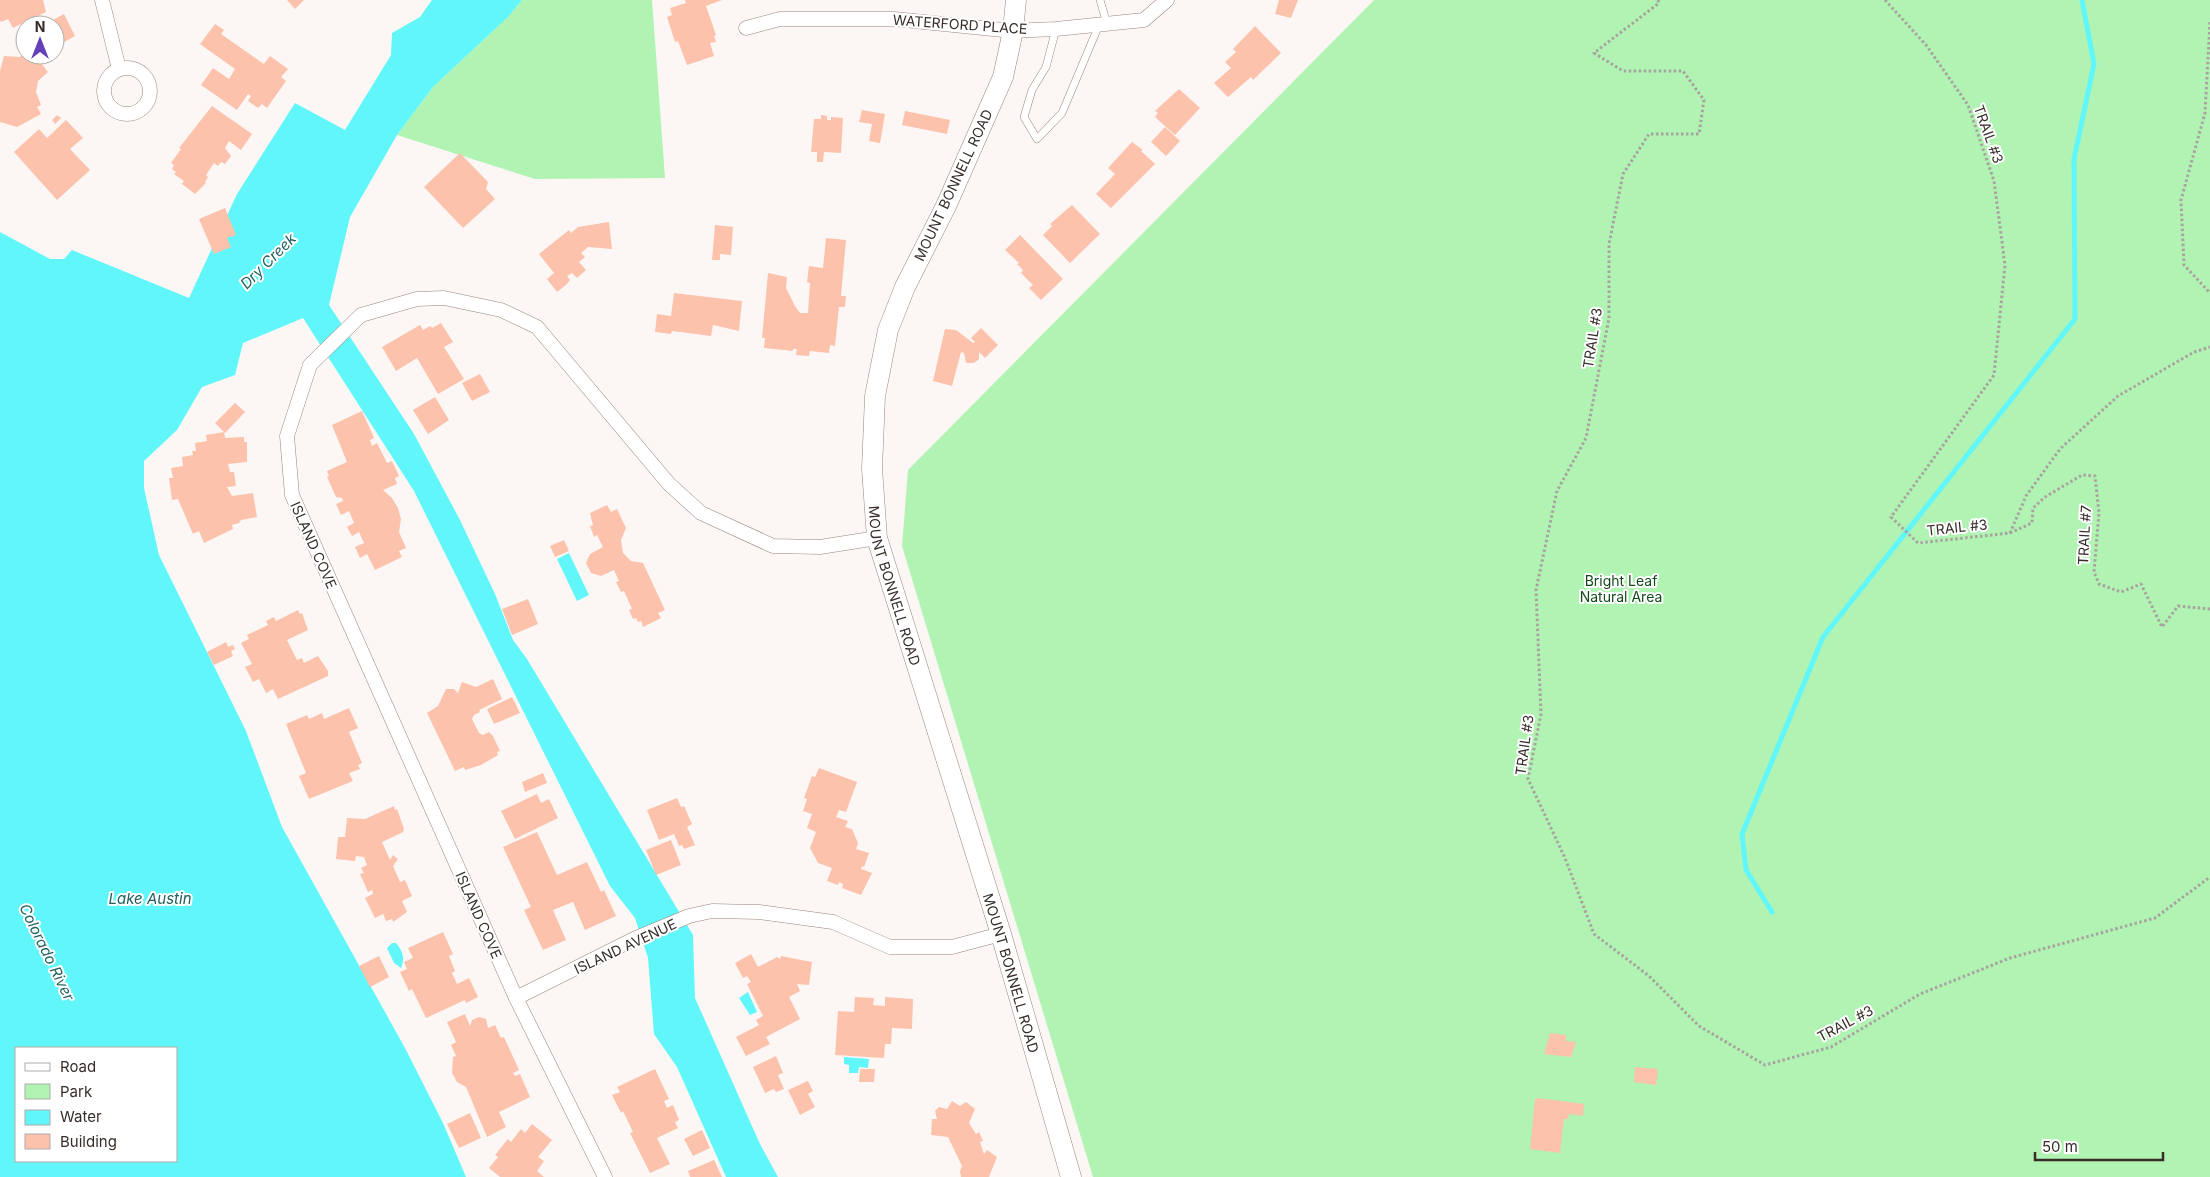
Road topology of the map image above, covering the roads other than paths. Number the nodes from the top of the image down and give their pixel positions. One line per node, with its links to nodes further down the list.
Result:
1 (102, 0): 9 (street)
2 (1016, 0): 8 (street, MOUNT BONNELL ROAD)
3 (1100, 0): 5 (lane)
4 (1167, 0): 5 (street, WATERFORD PLACE)
5 (1103, 24): 7 (street, WATERFORD PLACE); 7 (lane)
6 (746, 28): 8 (street, WATERFORD PLACE)
7 (1056, 29): 8 (street, WATERFORD PLACE)
8 (1013, 31): 10 (street, MOUNT BONNELL ROAD)
9 (119, 69)
10 (877, 538): 11 (street, MOUNT BONNELL ROAD); 12 (street, ISLAND COVE)
11 (1001, 934): 12 (street, ISLAND AVENUE); 14 (street, MOUNT BONNELL ROAD)
12 (516, 998): 13 (street, ISLAND COVE)
13 (605, 1177)
14 (1071, 1177)

